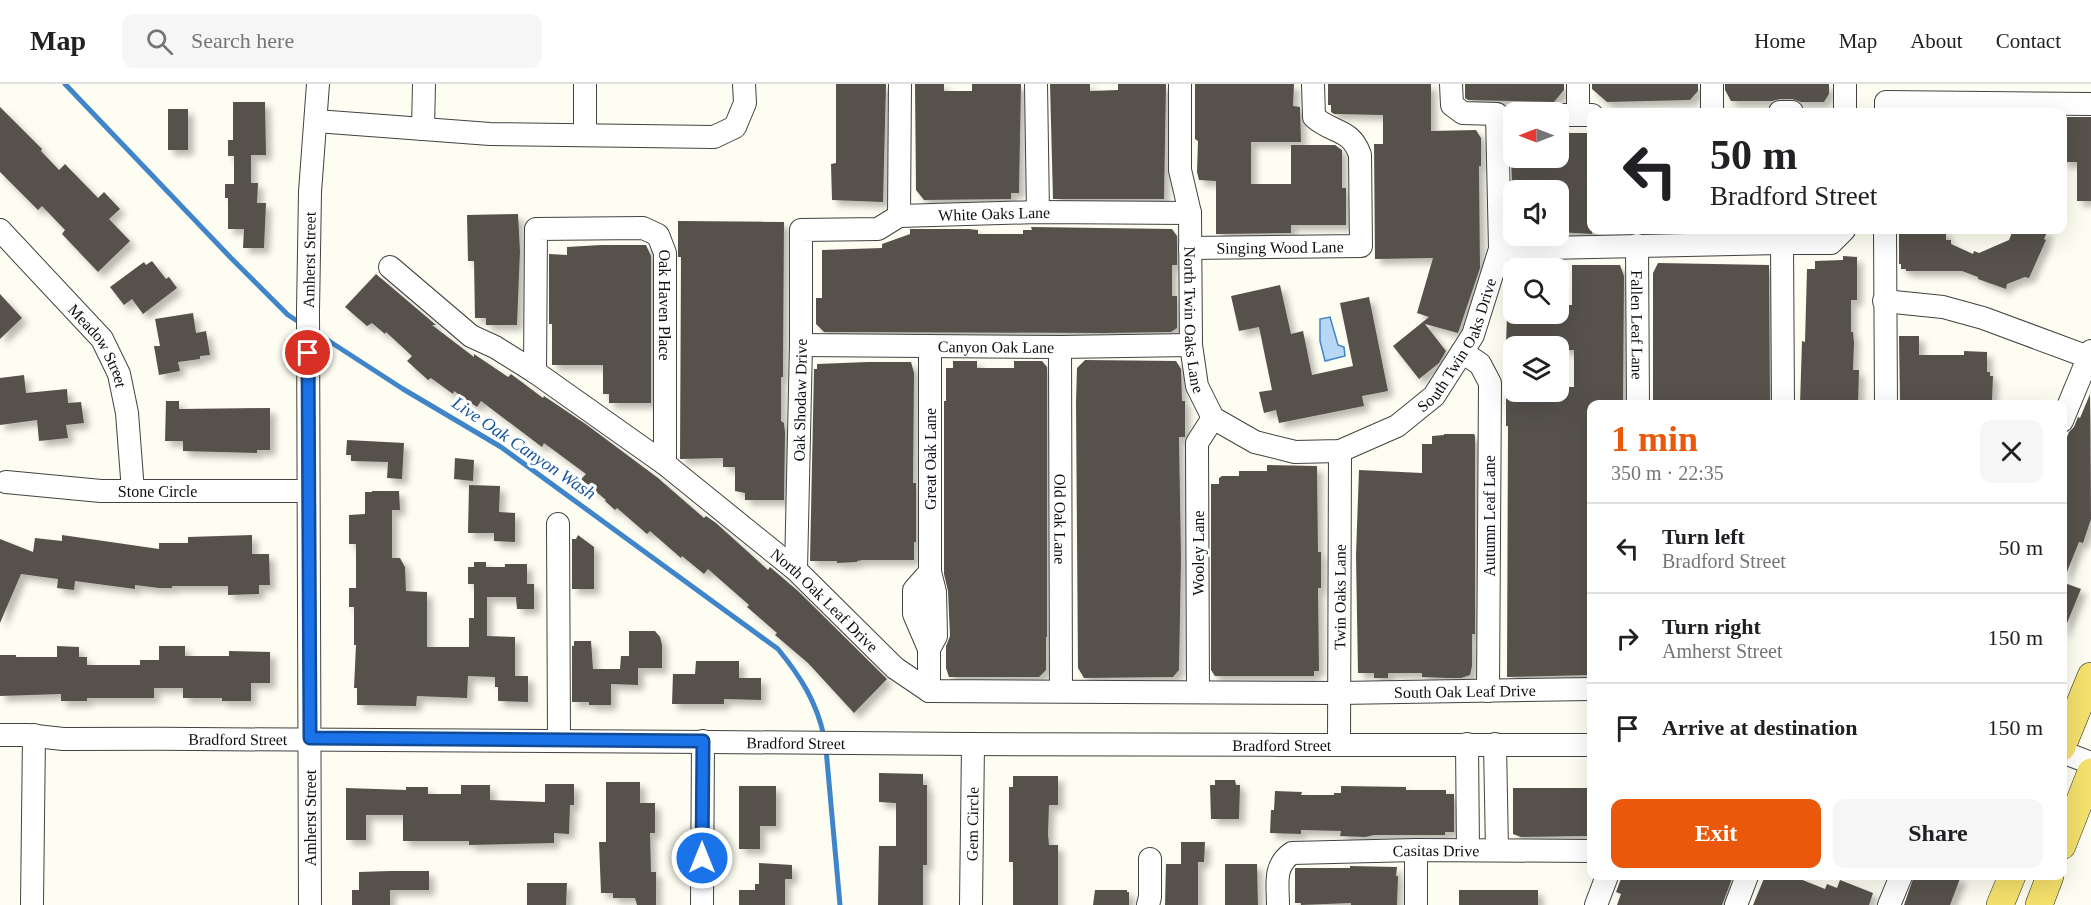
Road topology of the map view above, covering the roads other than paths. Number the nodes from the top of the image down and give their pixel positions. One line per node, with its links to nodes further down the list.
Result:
1 (318, 84): 19 (street, Amherst Street)
2 (424, 84): 20 (street)
3 (585, 84): 21 (street)
4 (744, 84): 21 (street)
5 (900, 84): 25 (street)
6 (1036, 84): 23 (street)
7 (1180, 84): 24 (street, North Twin Oaks Lane)
8 (1313, 84): 32 (street, Singing Wood Lane)
9 (1450, 84): 17 (street, South Twin Oaks Drive)
10 (1578, 84): 18 (street)
11 (1712, 84): 14 (street)
12 (1845, 84): 15 (street)
13 (2091, 104): 16 (street)
14 (1712, 108)
15 (1845, 108)
16 (1886, 108)
17 (1503, 114)
18 (1576, 115)
19 (316, 121): 20 (street); 52 (street, Amherst Street)
20 (423, 129): 21 (street)
21 (585, 135)
22 (1503, 168): 33 (street, South Twin Oaks Drive)
23 (1038, 212): 24 (street, White Oaks Lane); 25 (street, White Oaks Lane)
24 (1190, 213): 32 (street, North Twin Oaks Lane)
25 (899, 216): 27 (street, White Oaks Lane)
26 (0, 230): 51 (street, Meadow Street)
27 (801, 231): 36 (street, Oak Shodaw Drive)
28 (1885, 234): 35 (street)
29 (1838, 236): 30 (street)
30 (1782, 243): 31 (street); 44 (street)
31 (1637, 245): 33 (street); 43 (street, Fallen Leaf Lane)
32 (1190, 248): 38 (street, North Twin Oaks Lane)
33 (1500, 249): 40 (street, South Twin Oaks Drive)
34 (390, 267): 42 (street, North Oak Leaf Drive)
35 (1884, 300): 41 (street); 45 (street)
36 (801, 345): 37 (street, Canyon Oak Lane); 54 (street, Oak Shodaw Drive)
37 (930, 345): 39 (street, Canyon Oak Lane); 57 (street, Great Oak Lane)
38 (1191, 345): 39 (street, Canyon Oak Lane); 47 (street, North Twin Oaks Lane)
39 (1060, 347): 58 (street, Old Oak Lane)
40 (1462, 352): 48 (street, South Twin Oaks Drive); 59 (street, Autumn Leaf Lane)
41 (2090, 357): 46 (street)
42 (535, 372): 49 (street, North Oak Leaf Drive); 49 (street, Oak Haven Place)
43 (1638, 400)
44 (1783, 400)
45 (1886, 400)
46 (2067, 410)
47 (1213, 418): 48 (street); 60 (street, Wooley Lane)
48 (1340, 451): 61 (street, Twin Oaks Lane)
49 (665, 464): 54 (street, North Oak Leaf Drive)
50 (6, 482): 51 (street, Stone Circle)
51 (133, 491): 52 (street, Stone Circle)
52 (308, 491): 65 (street, Amherst Street)
53 (558, 524): 66 (street)
54 (796, 570): 57 (street, North Oak Leaf Drive)
55 (2091, 676): 64 (main road)
56 (1587, 689): 59 (street, South Oak Leaf Drive)
57 (929, 691): 58 (street)
58 (1061, 691): 60 (street)
59 (1488, 691): 61 (street, South Oak Leaf Drive)
60 (1198, 692): 61 (street)
61 (1339, 693): 68 (street, Twin Oaks Lane)
62 (0, 735): 63 (street, Bradford Street)
63 (34, 735): 65 (street, Bradford Street); 89 (street)
64 (2067, 737)
65 (310, 738): 66 (street, Bradford Street); 90 (street, Amherst Street)
66 (559, 740): 67 (street, Bradford Street)
67 (703, 741): 69 (street, Bradford Street); 91 (street)
68 (1339, 743): 69 (street, Bradford Street); 70 (street, Bradford Street)
69 (973, 744): 92 (street, Gem Circle)
70 (1467, 744): 71 (street, Bradford Street); 80 (street)
71 (1495, 744): 72 (street, Bradford Street); 81 (street)
72 (1587, 745)
73 (2067, 750): 74 (street)
74 (2091, 750)
75 (2067, 752): 76 (street)
76 (2091, 763)
77 (2091, 772): 78 (main road)
78 (2067, 833)
79 (1416, 850): 80 (street, Casitas Drive); 94 (street, Casitas Drive); 95 (street)
80 (1468, 850): 81 (street, Casitas Drive)
81 (1497, 850): 82 (street, Casitas Drive)
82 (1587, 851)
83 (1150, 859): 93 (street)
84 (1605, 880): 96 (street)
85 (1745, 880): 97 (street)
86 (1899, 880): 98 (street)
87 (2010, 880): 99 (main road)
88 (2048, 880): 100 (main road)
89 (32, 905)
90 (310, 905)
91 (702, 905)
92 (971, 905)
93 (1148, 905)
94 (1278, 905)
95 (1416, 905)
96 (1596, 905)
97 (1736, 905)
98 (1889, 905)
99 (2000, 905)
100 (2039, 905)

